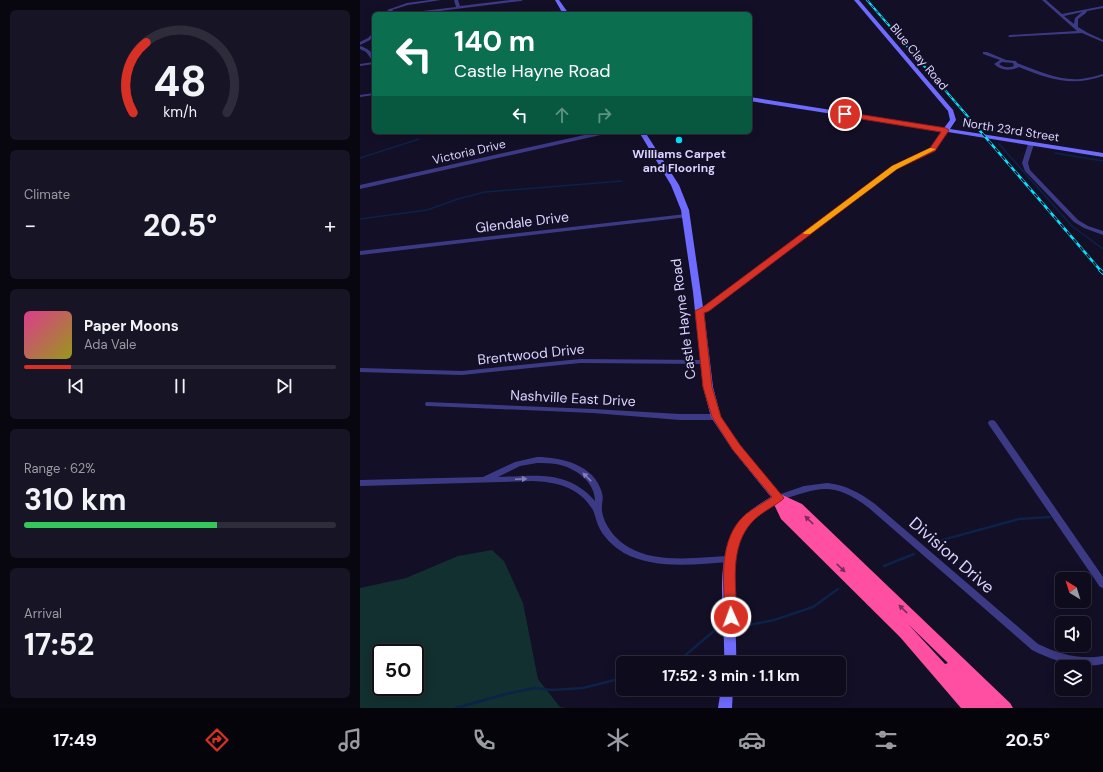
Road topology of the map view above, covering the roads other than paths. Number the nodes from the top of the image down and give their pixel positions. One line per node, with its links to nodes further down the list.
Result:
1 (439, 0): 9 (street)
2 (456, 0): 8 (street)
3 (521, 0): 8 (street)
4 (557, 0): 11 (main road)
5 (856, 0): 31 (main road, Blue Clay Road)
6 (1044, 0): 12 (street)
7 (1101, 7): 12 (street); 13 (street)
8 (458, 8): 10 (street)
9 (392, 12)
10 (423, 12)
11 (565, 12)
12 (1061, 15): 13 (street)
13 (1080, 31): 15 (street); 16 (street)
14 (372, 35): 17 (street)
15 (1010, 36)
16 (1103, 41)
17 (360, 44)
18 (360, 47): 20 (street)
19 (985, 53): 21 (street)
20 (372, 56)
21 (1004, 60): 24 (street); 24 (street)
22 (372, 63): 23 (street)
23 (360, 66)
24 (1015, 66): 27 (street)
25 (1103, 72): 27 (street)
26 (1103, 75): 27 (street)
27 (1080, 81)
28 (372, 94): 29 (street)
29 (360, 96)
30 (752, 99): 31 (main road, North 23rd Street)
31 (946, 130): 34 (main road, North 23rd Street); 40 (main road, Blue Clay Road)
32 (596, 134): 36 (street, Victoria Drive)
33 (643, 134): 37 (main road, Castle Hayne Road)
34 (1031, 144): 35 (main road, North 23rd Street); 38 (street)
35 (1103, 156)
36 (360, 187)
37 (686, 216): 39 (street, Glendale Drive); 40 (main road, Castle Hayne Road)
38 (1103, 233)
39 (360, 253)
40 (699, 311): 41 (main road, Castle Hayne Road)
41 (705, 362): 42 (street, Brentwood Drive); 44 (main road, Castle Hayne Road)
42 (360, 370)
43 (429, 404): 44 (street, Nashville East Drive)
44 (716, 417): 48 (main road, Castle Hayne Road)
45 (992, 423): 51 (street)
46 (482, 479): 47 (street); 49 (street, one-way to 49); 49 (street, one-way to 46)
47 (360, 483)
48 (778, 498): 50 (main road); 52 (highway, one-way to 52); 53 (highway, one-way to 48); 55 (street, Division Drive)
49 (597, 511): 50 (street)
50 (730, 559): 54 (main road)
51 (1103, 584)
52 (884, 609): 58 (highway); 59 (highway)
53 (931, 636): 60 (highway); 61 (highway)
54 (730, 656)
55 (1103, 660)
56 (726, 696): 57 (main road)
57 (725, 708)
58 (972, 708)
59 (989, 708)
60 (1004, 708)
61 (1014, 708)

